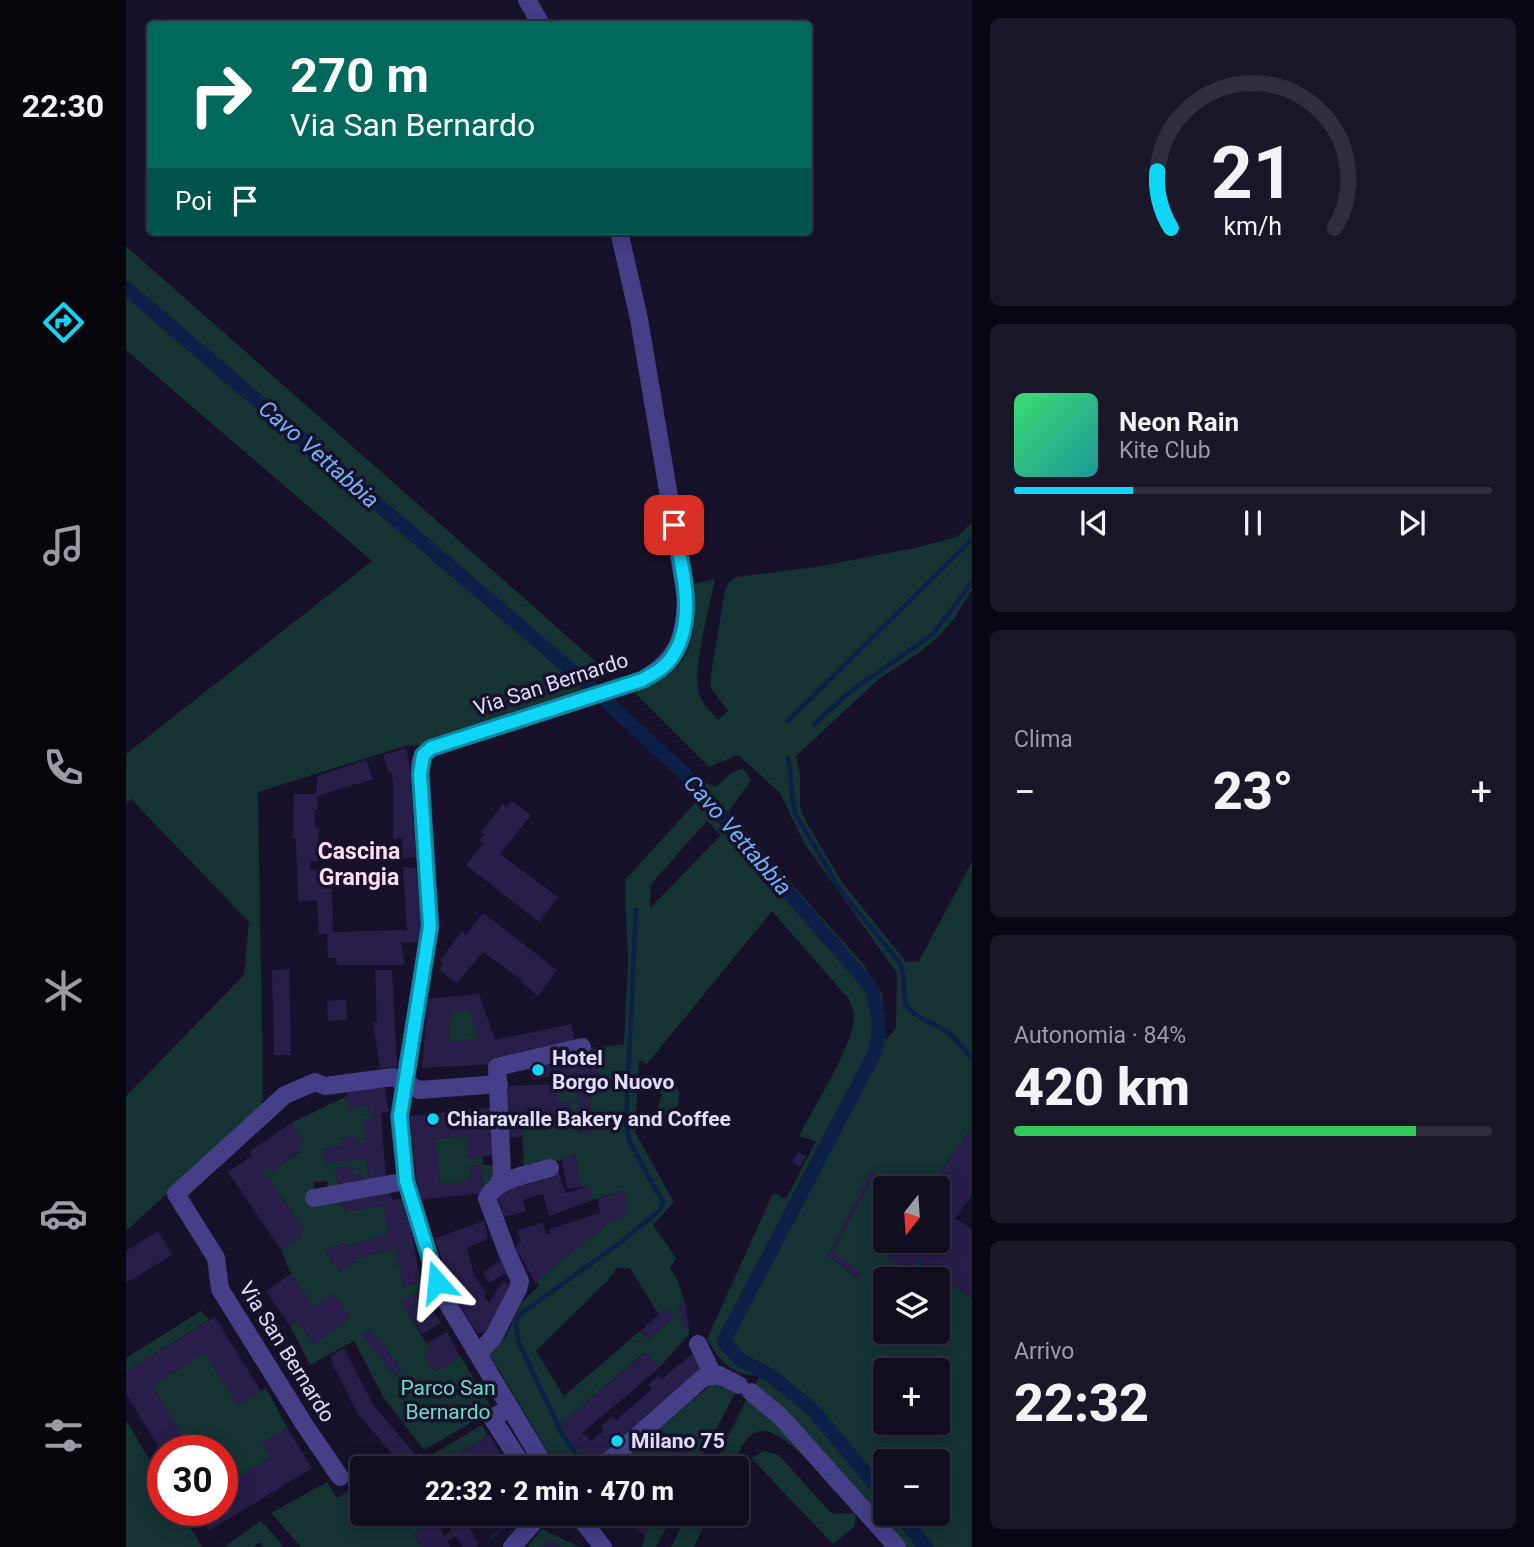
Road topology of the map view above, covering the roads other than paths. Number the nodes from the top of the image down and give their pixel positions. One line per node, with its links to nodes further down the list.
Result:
1 (527, 0): 2 (street)
2 (539, 21)
3 (620, 235): 6 (street, Via San Bernardo)
4 (582, 1047): 5 (street)
5 (499, 1084): 6 (street, Via San Bernardo); 9 (street)
6 (406, 1085): 8 (street, Via San Bernardo); 20 (street, Via San Bernardo)
7 (550, 1168): 9 (street)
8 (406, 1181): 10 (street); 12 (street, Via San Bernardo)
9 (499, 1185): 12 (street)
10 (314, 1198)
11 (698, 1344): 13 (street)
12 (478, 1354): 14 (street, Via San Bernardo)
13 (713, 1375): 19 (street); 25 (street)
14 (510, 1408): 15 (street, Via San Bernardo); 16 (street)
15 (533, 1445): 17 (street); 18 (street, Via San Bernardo)
16 (516, 1456)
17 (523, 1456)
18 (539, 1456)
19 (615, 1456)
20 (340, 1477)
21 (530, 1526): 23 (street)
22 (586, 1526): 24 (street)
23 (512, 1547)
24 (603, 1547)
25 (897, 1547)

